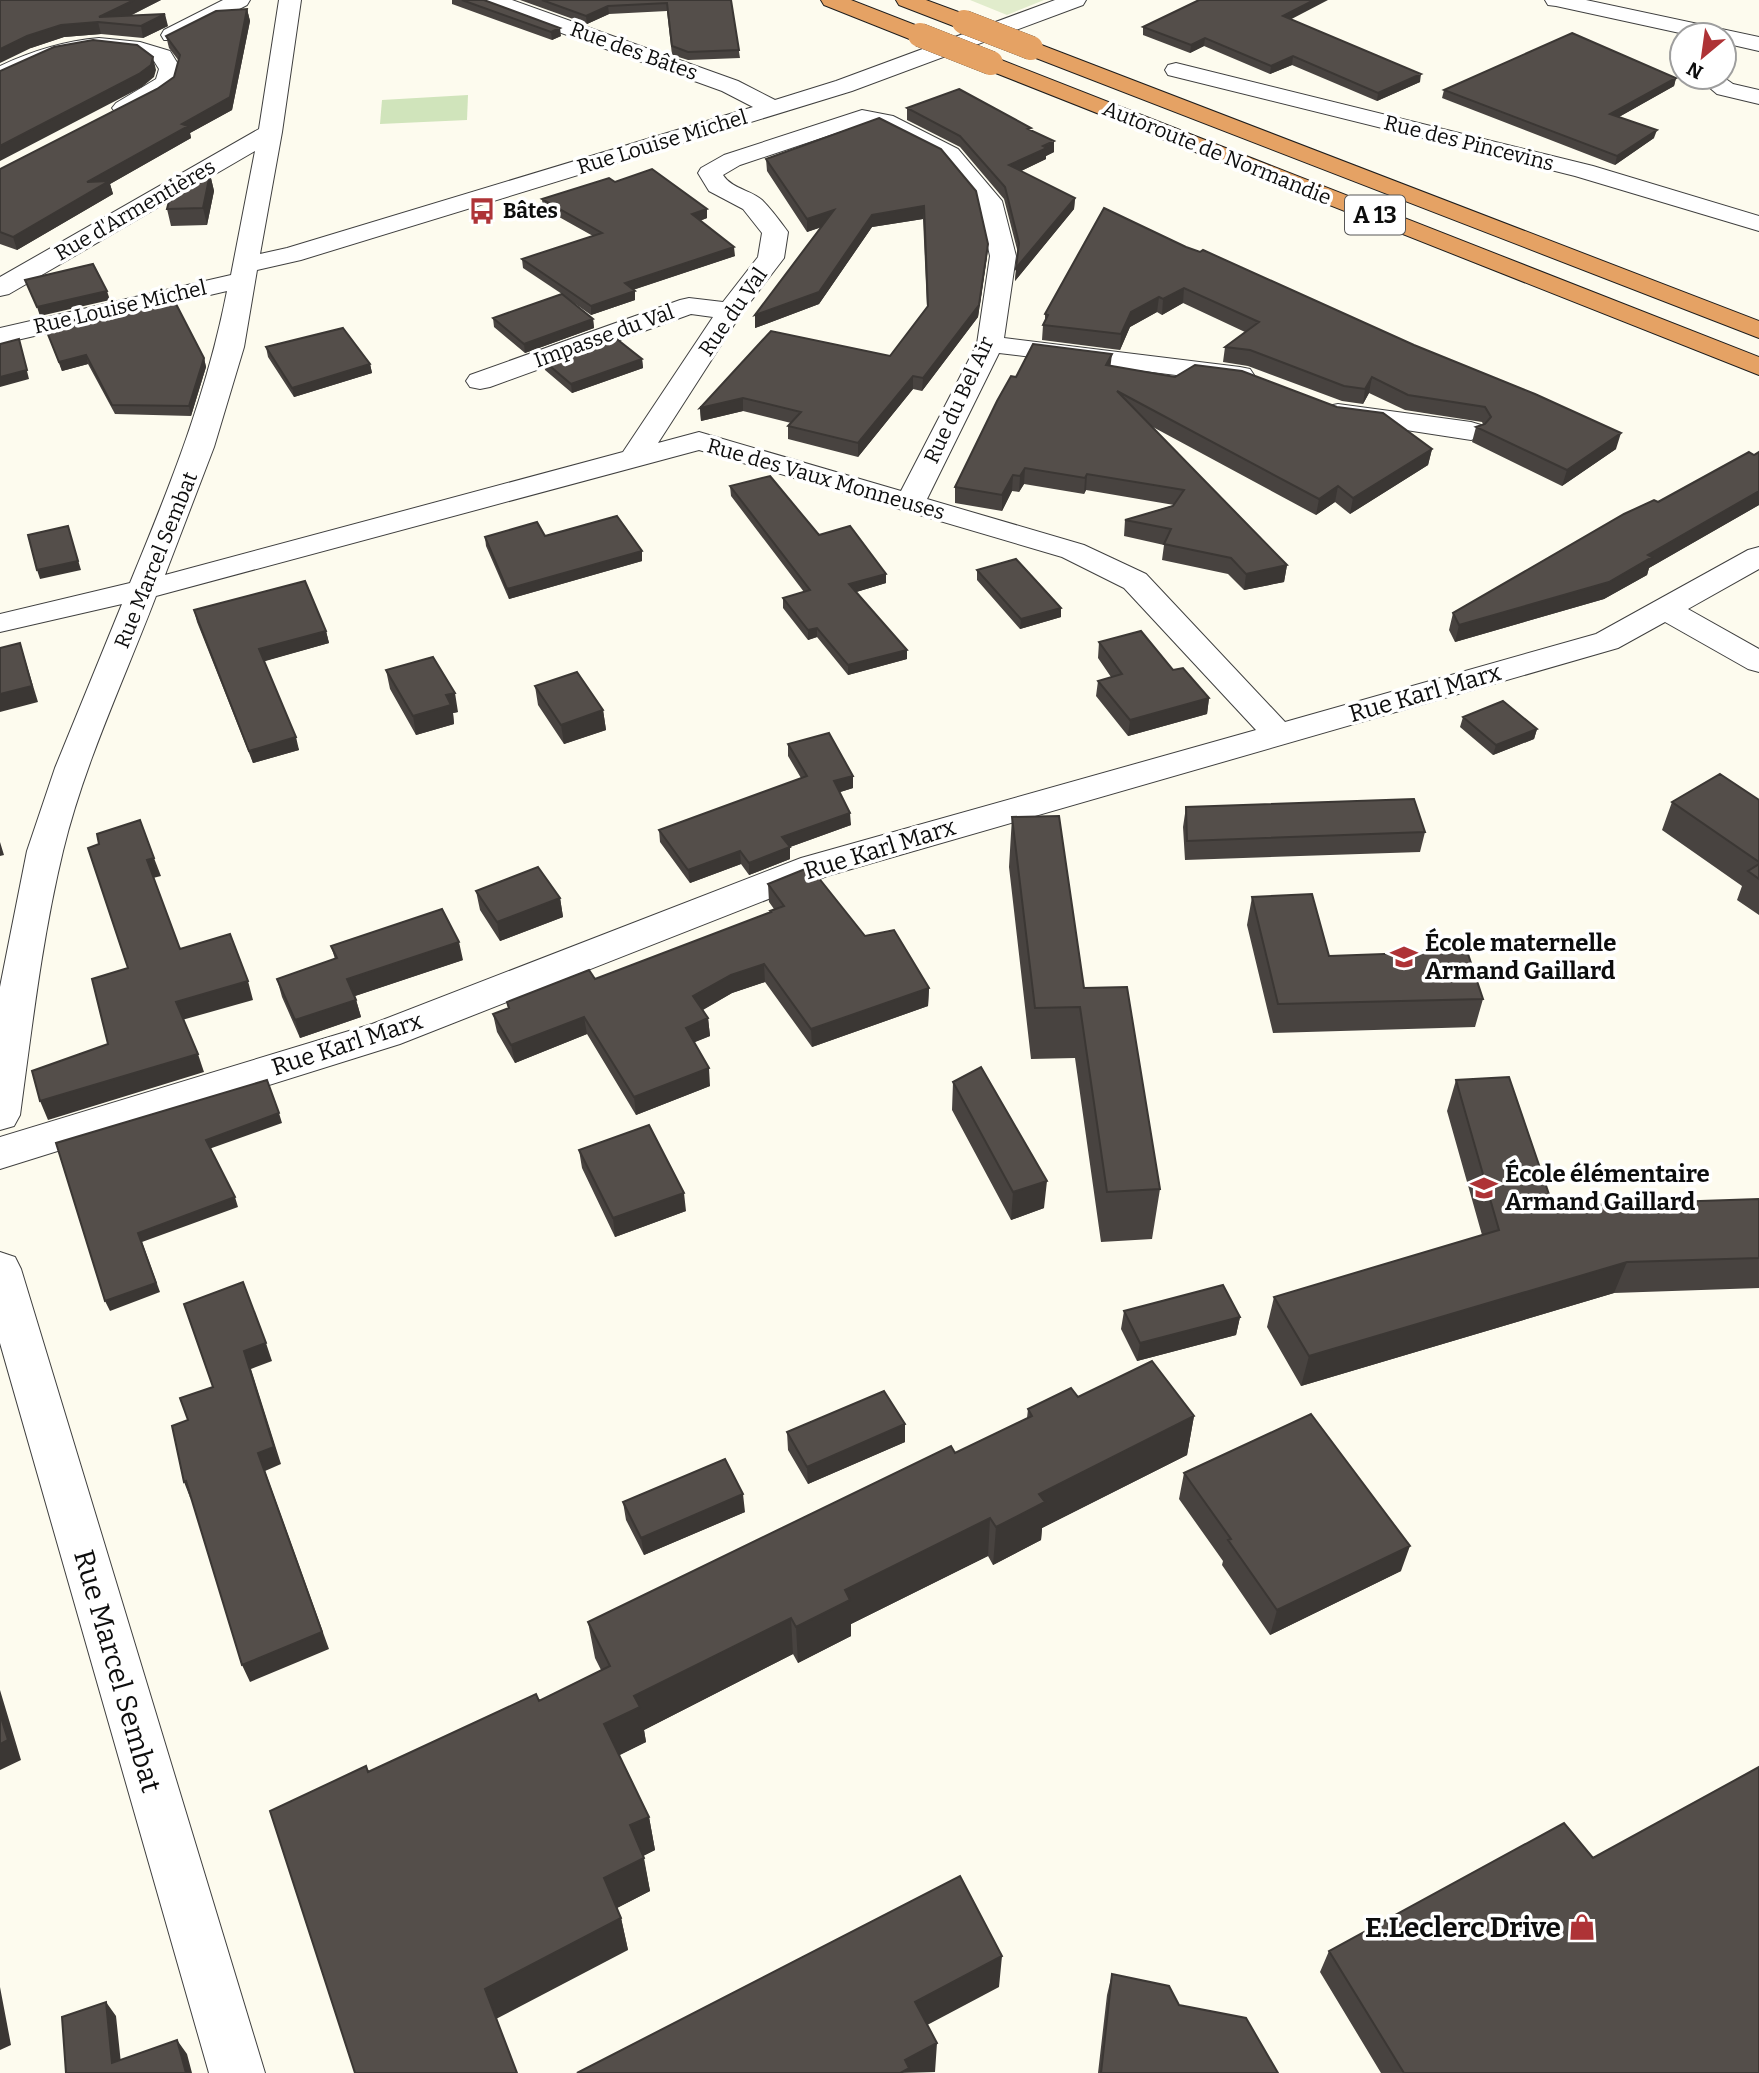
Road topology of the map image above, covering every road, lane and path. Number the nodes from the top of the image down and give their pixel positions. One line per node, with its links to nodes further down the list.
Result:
1 (239, 0): 11 (street)
2 (290, 0): 19 (street, Rue Marcel Sembat)
3 (492, 0): 16 (street, Rue des Bâtes)
4 (832, 0): 27 (highway, Autoroute de Normandie / A 13, bridge)
5 (907, 0): 24 (highway, Autoroute de Normandie / A 13, bridge)
6 (1075, 0): 16 (street, Rue Louise Michel)
7 (1556, 0): 8 (street)
8 (1668, 25)
9 (1738, 40): 10 (street)
10 (1759, 44)
11 (145, 49): 13 (street); 18 (street)
12 (1176, 70): 20 (street, Rue des Pincevins)
13 (0, 75)
14 (1734, 91): 15 (street)
15 (1759, 97)
16 (773, 108): 21 (street, Rue Louise Michel)
17 (862, 117): 23 (street, Rue du Val); 26 (street, Rue du Bel Air)
18 (104, 118)
19 (270, 132): 21 (street, Rue Marcel Sembat); 22 (street, Rue d'Armentières)
20 (1759, 224)
21 (242, 273): 25 (street, Rue Louise Michel); 35 (street, Rue Marcel Sembat)
22 (0, 288)
23 (730, 311): 28 (street, Impasse du Val); 32 (street, Rue du Val)
24 (1751, 325)
25 (0, 335)
26 (990, 345): 29 (street); 33 (street, Rue du Bel Air)
27 (1759, 367)
28 (480, 381)
29 (1260, 381)
30 (1310, 401): 31 (street)
31 (1471, 430)
32 (634, 458): 33 (street, Rue des Vaux Monneuses); 35 (street, Rue des Vaux Monneuses)
33 (910, 503): 39 (street, Rue des Vaux Monneuses)
34 (1759, 555): 36 (street, Rue Karl Marx)
35 (146, 589): 37 (street, Rue des Vaux Monneuses); 40 (street, Rue Marcel Sembat)
36 (1665, 609): 38 (street); 39 (street, Rue Karl Marx)
37 (0, 623)
38 (1759, 662)
39 (1279, 735): 41 (street, Rue Karl Marx)
40 (0, 1115)
41 (0, 1153)
42 (0, 1269): 43 (street, Rue Marcel Sembat)
43 (237, 2073)

